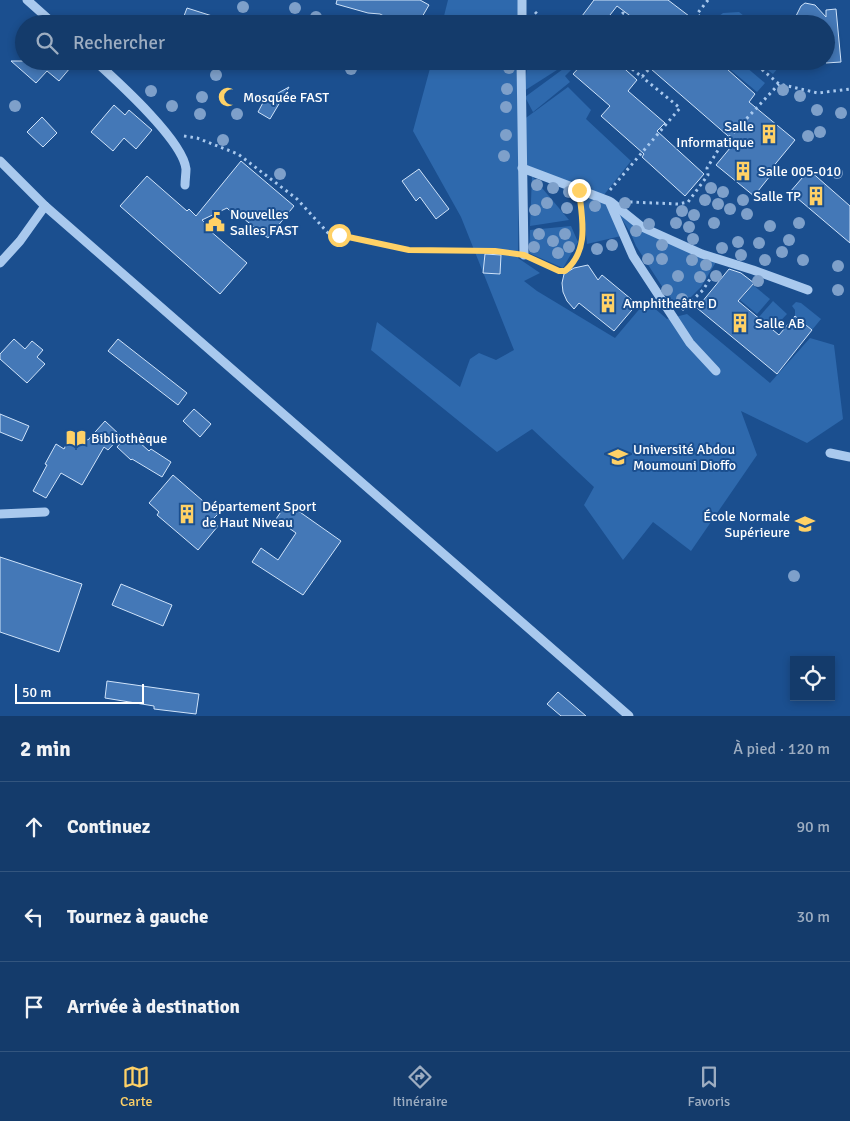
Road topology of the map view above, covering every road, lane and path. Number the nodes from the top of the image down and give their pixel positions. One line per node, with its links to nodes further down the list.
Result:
1 (28, 0): 5 (lane)
2 (522, 0): 6 (lane)
3 (708, 0): 4 (path)
4 (697, 14)
5 (44, 15)
6 (522, 15)
7 (105, 70): 15 (lane)
8 (522, 70): 17 (lane)
9 (633, 70): 12 (path)
10 (648, 70): 12 (path)
11 (763, 70): 13 (path)
12 (642, 77): 20 (path)
13 (779, 84): 14 (path); 20 (path)
14 (850, 89)
15 (166, 134): 18 (lane); 22 (path)
16 (0, 161): 21 (lane)
17 (522, 168): 19 (lane); 22 (lane)
18 (185, 185)
19 (579, 190): 20 (lane); 22 (path)
20 (606, 199): 23 (lane); 26 (lane)
21 (45, 206): 24 (lane); 32 (lane)
22 (524, 255)
23 (721, 260): 25 (lane); 26 (path)
24 (0, 263)
25 (808, 290)
26 (670, 314): 27 (lane)
27 (716, 371)
28 (830, 453): 29 (lane)
29 (850, 458)
30 (45, 512): 31 (lane)
31 (0, 514)
32 (629, 716)

